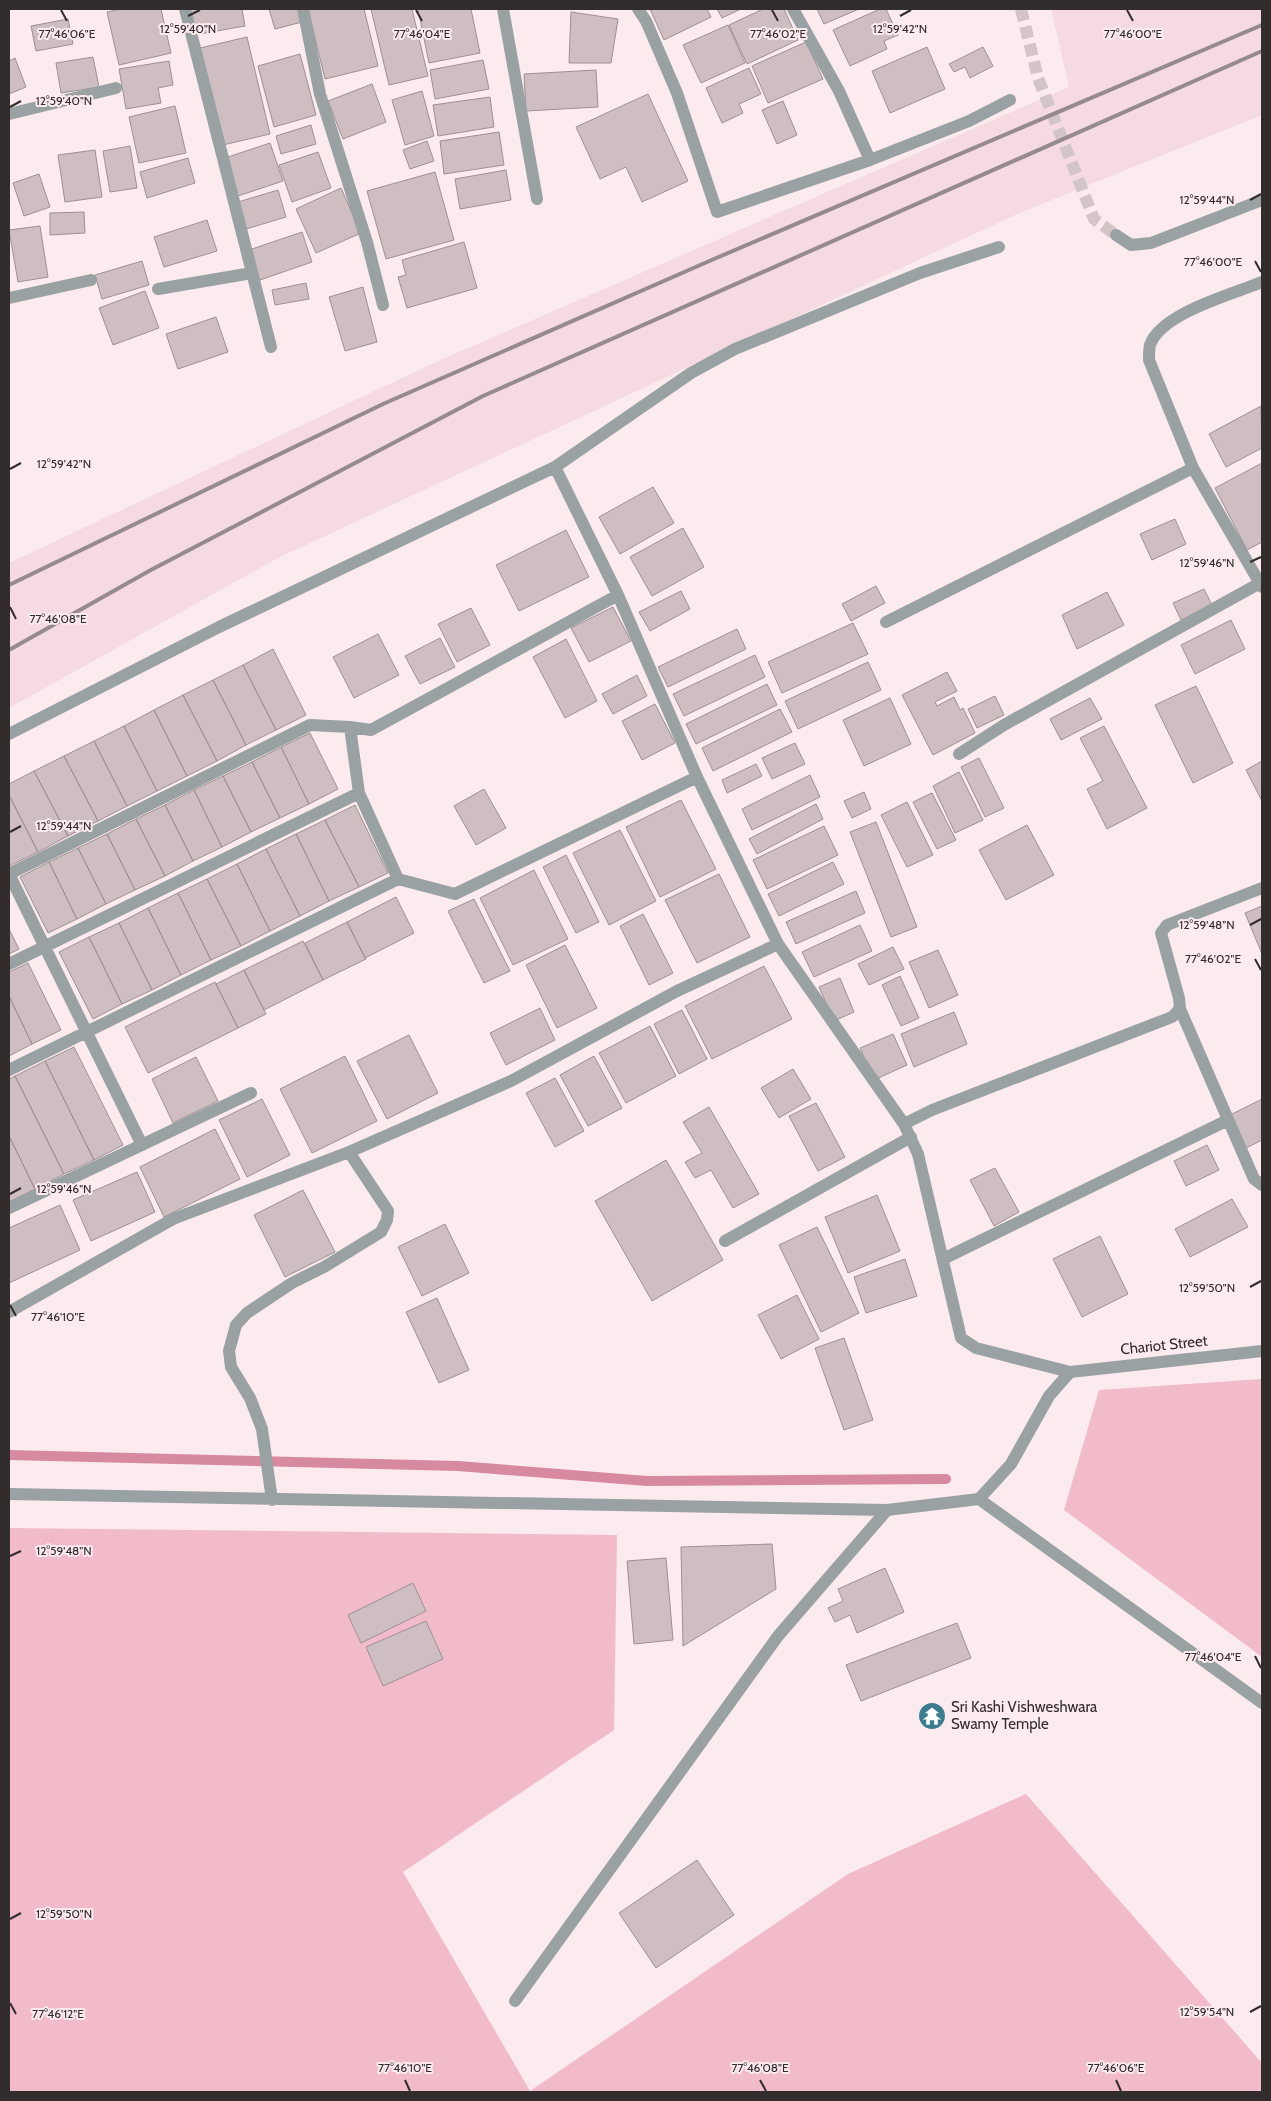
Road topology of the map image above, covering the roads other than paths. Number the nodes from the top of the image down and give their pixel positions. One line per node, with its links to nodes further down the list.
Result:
1 (184, 9): 14 (street)
2 (304, 9): 19 (street)
3 (503, 9): 10 (street)
4 (638, 9): 9 (street)
5 (793, 9): 9 (street)
6 (116, 88): 8 (street)
7 (1010, 100): 9 (street)
8 (9, 114)
9 (870, 160)
10 (537, 199)
11 (1262, 200): 12 (street)
12 (1116, 235)
13 (1000, 247): 21 (street)
14 (252, 273): 17 (street); 20 (street)
15 (91, 280): 18 (street)
16 (1262, 282): 22 (street)
17 (158, 289)
18 (9, 298)
19 (383, 305)
20 (270, 347)
21 (555, 467): 24 (street); 27 (street)
22 (1193, 468): 23 (street); 25 (street)
23 (1261, 585): 28 (street)
24 (618, 595): 26 (street); 29 (street)
25 (886, 622)
26 (350, 727): 30 (street); 31 (street)
27 (9, 734)
28 (959, 754)
29 (697, 778): 32 (street); 34 (street)
30 (358, 793): 32 (street); 35 (street)
31 (9, 874): 35 (street)
32 (398, 879): 38 (street)
33 (1262, 888): 37 (street)
34 (778, 944): 42 (street); 45 (street)
35 (45, 946): 36 (street); 38 (street)
36 (9, 964)
37 (1180, 1009): 41 (street); 42 (street)
38 (86, 1032): 39 (street); 44 (street)
39 (9, 1070)
40 (251, 1092): 44 (street)
41 (1228, 1120): 46 (street); 49 (street)
42 (904, 1124): 43 (street)
43 (910, 1137): 48 (street); 49 (street)
44 (142, 1144): 47 (street)
45 (349, 1152): 50 (street); 55 (street)
46 (1262, 1185)
47 (9, 1208)
48 (725, 1241)
49 (943, 1260): 52 (street)
50 (9, 1312)
51 (1262, 1352): 52 (street, Chariot Street)
52 (1070, 1372): 54 (street)
53 (9, 1494): 55 (street)
54 (978, 1499): 56 (street); 57 (street)
55 (272, 1500): 56 (street)
56 (887, 1510): 58 (street)
57 (1262, 1704)
58 (515, 2001)

